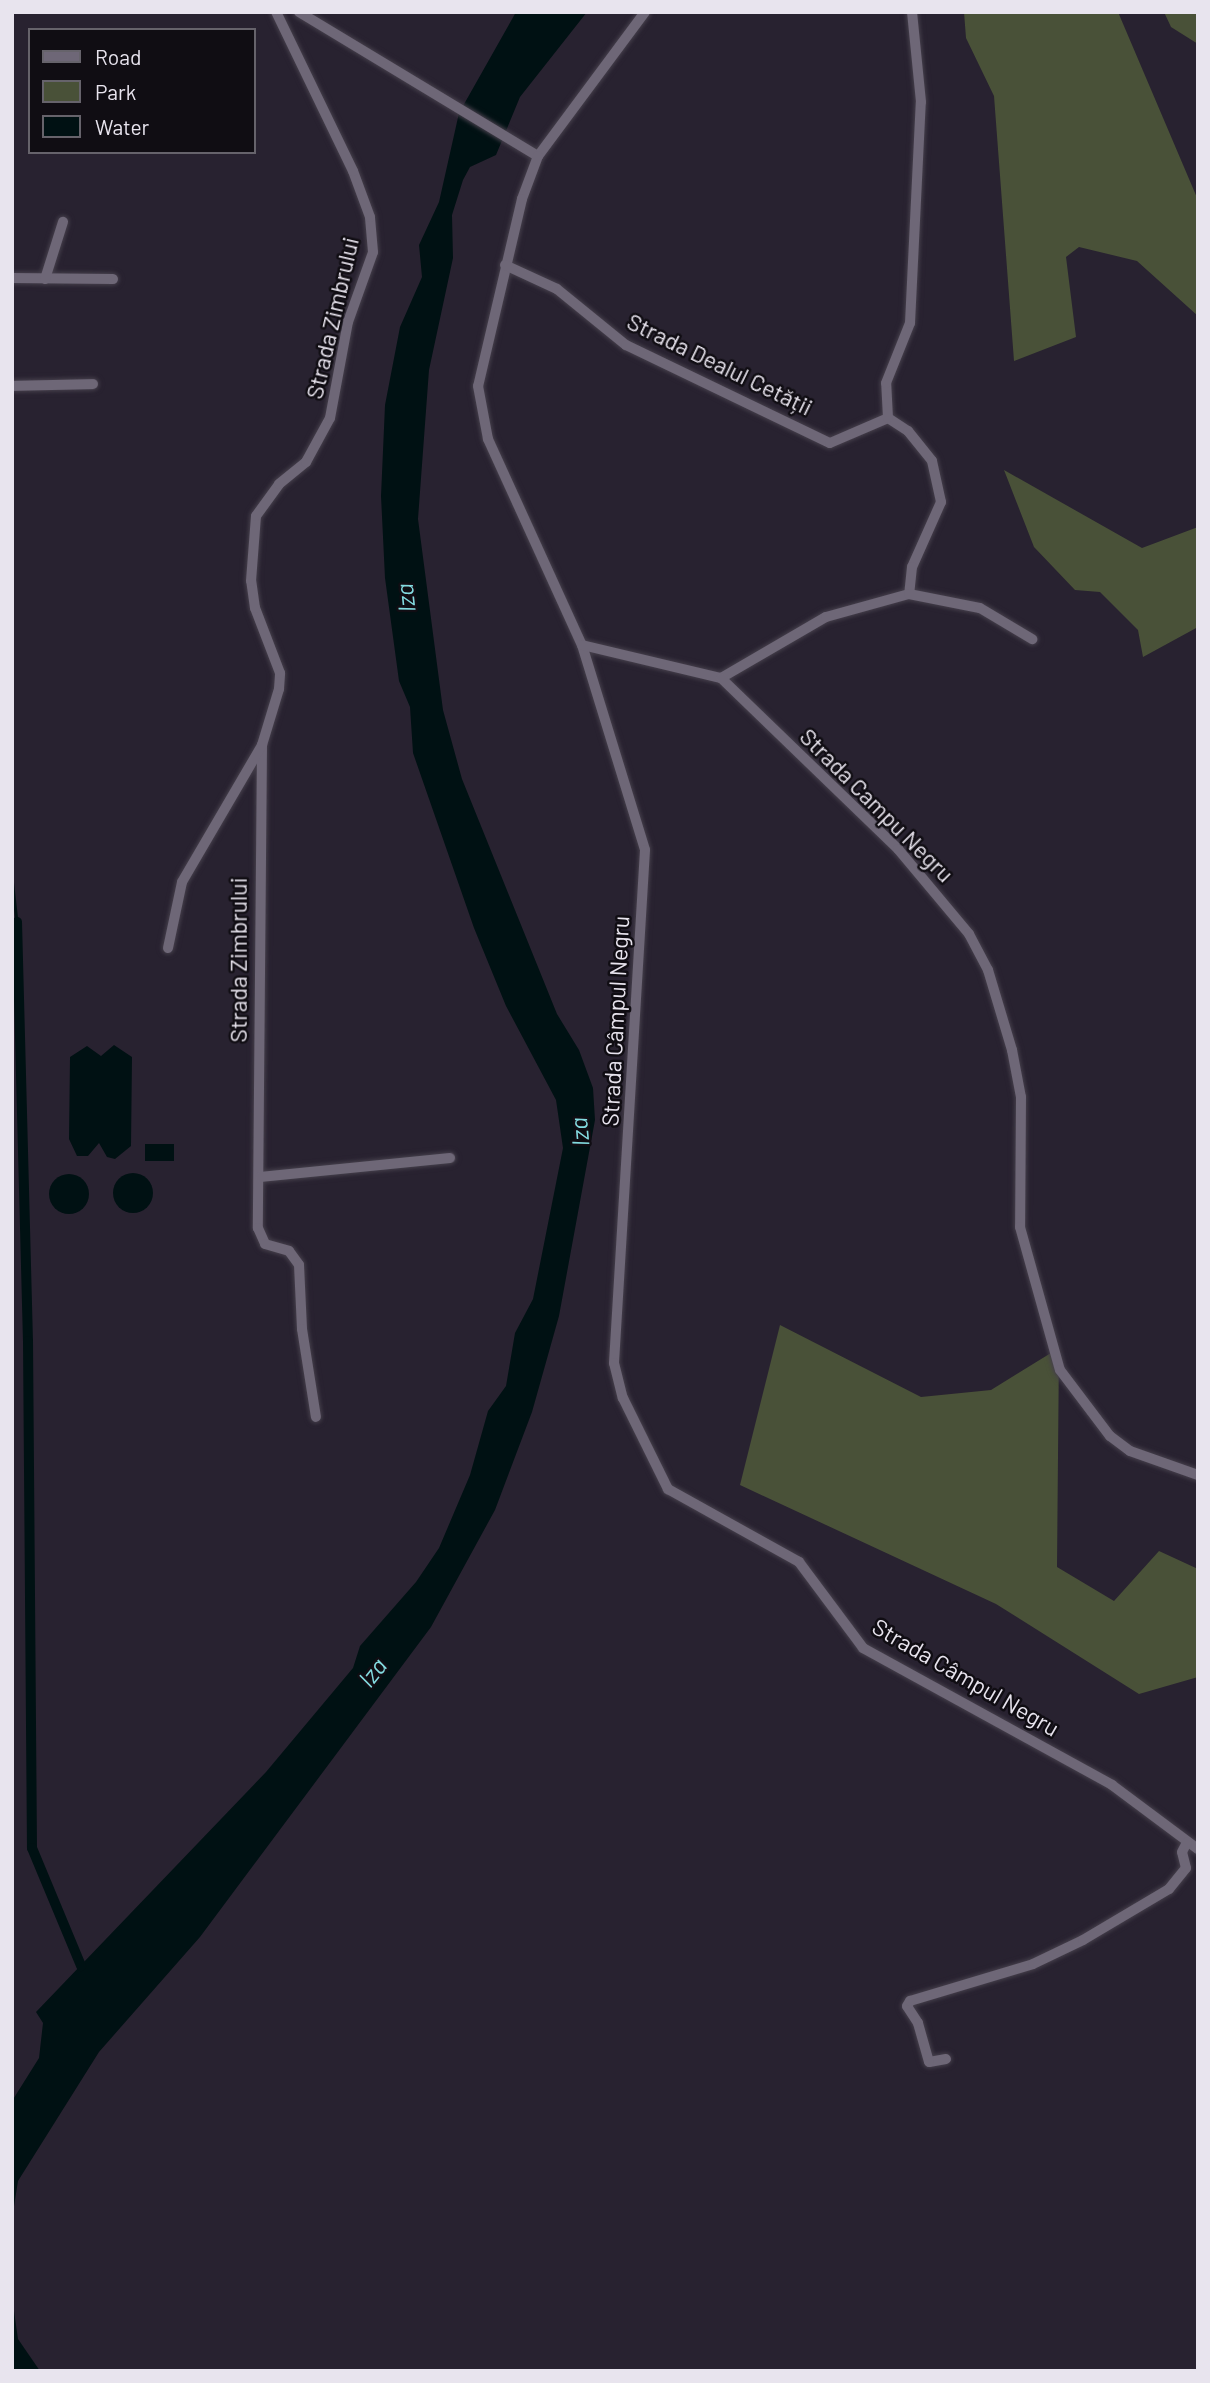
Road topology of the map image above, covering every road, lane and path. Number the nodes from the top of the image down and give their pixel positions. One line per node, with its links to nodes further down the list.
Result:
1 (276, 12): 18 (street, Strada Zimbrului)
2 (299, 12): 5 (street)
3 (645, 12): 5 (street, Strada Câmpul Negru)
4 (912, 12): 13 (street)
5 (538, 156): 7 (street, Strada Câmpul Negru)
6 (64, 222): 9 (street)
7 (505, 265): 13 (street, Strada Dealul Cetății); 16 (street, Strada Câmpul Negru)
8 (12, 278): 9 (street)
9 (45, 279): 10 (street)
10 (113, 279)
11 (93, 384): 12 (street)
12 (12, 386)
13 (888, 418): 14 (street)
14 (909, 594): 15 (street); 17 (street)
15 (1032, 639)
16 (582, 645): 17 (street); 24 (street, Strada Câmpul Negru)
17 (720, 678): 23 (street, Strada Campu Negru)
18 (262, 745): 19 (street, Strada Zimbrului); 21 (street, Strada Zimbrului)
19 (168, 948)
20 (450, 1158): 21 (street)
21 (260, 1177): 22 (street, Strada Zimbrului)
22 (316, 1416)
23 (1198, 1475)
24 (1187, 1842): 25 (street, Strada Câmpul Negru); 26 (street)
25 (1198, 1849)
26 (946, 2059)

